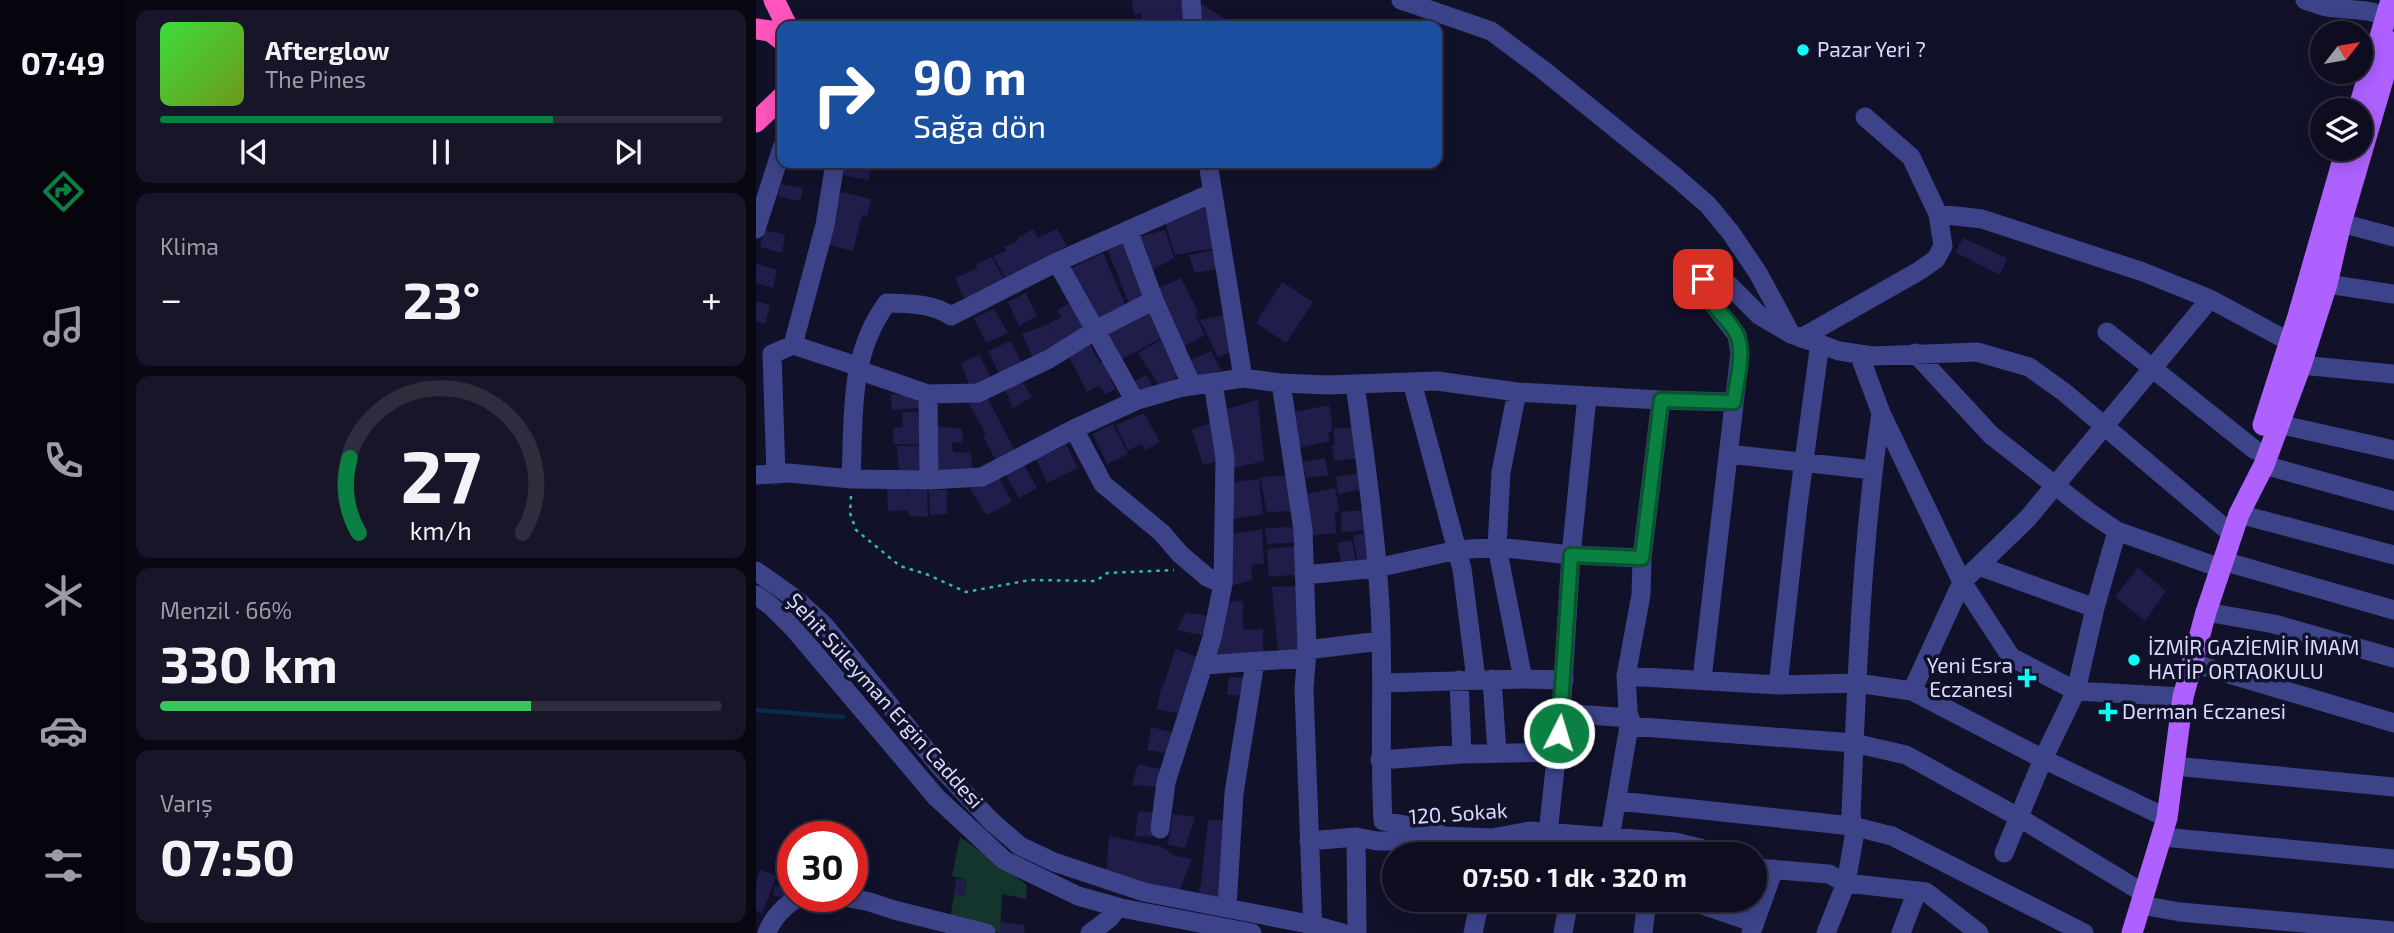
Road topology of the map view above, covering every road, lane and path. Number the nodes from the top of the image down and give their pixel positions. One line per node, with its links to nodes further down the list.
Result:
1 (774, 0): 6 (highway)
2 (1191, 0): 7 (street)
3 (1401, 0): 32 (street)
4 (2305, 0): 5 (street)
5 (2390, 12): 11 (main road)
6 (784, 21)
7 (1193, 21)
8 (756, 29): 9 (highway)
9 (777, 36)
10 (2394, 41): 21 (main road)
11 (2362, 98)
12 (777, 102): 14 (highway)
13 (1865, 117): 20 (street)
14 (756, 122)
15 (2343, 161): 33 (main road)
16 (777, 164): 22 (street)
17 (834, 168): 34 (street)
18 (1209, 168): 19 (street)
19 (1212, 193): 23 (street); 42 (street)
20 (1938, 214): 28 (street); 32 (street)
21 (2341, 223): 24 (street); 26 (main road)
22 (756, 229)
23 (1128, 230): 25 (street); 29 (street)
24 (2394, 237)
25 (1057, 262): 30 (street); 40 (street)
26 (2327, 284): 27 (street); 38 (main road)
27 (2394, 294)
28 (2210, 299): 33 (street); 39 (street)
29 (1154, 300): 30 (street); 47 (street)
30 (1094, 331): 49 (street); 52 (street)
31 (2107, 332): 39 (street)
32 (1804, 339): 37 (street); 53 (street); 61 (street)
33 (2290, 342): 60 (main road)
34 (793, 345): 35 (street); 40 (street)
35 (764, 353): 64 (street)
36 (1915, 353): 37 (street); 56 (street); 67 (street)
37 (1859, 354): 54 (street)
38 (2301, 365): 41 (street); 55 (main road)
39 (2154, 369): 56 (street); 60 (street)
40 (858, 370): 49 (street); 65 (street)
41 (2394, 374)
42 (1243, 378): 44 (street); 45 (street)
43 (1412, 382): 46 (street); 48 (street); 73 (street)
44 (1213, 383): 47 (street); 84 (street)
45 (1281, 383): 46 (street); 82 (street)
46 (1355, 384): 80 (street)
47 (1192, 386): 52 (street)
48 (1517, 392): 50 (street); 72 (street)
49 (929, 394): 66 (street)
50 (1587, 396): 51 (street); 75 (street)
51 (1661, 400): 53 (street); 77 (street)
52 (1135, 401): 57 (street)
53 (1734, 402): 59 (street)
54 (1881, 413): 62 (street); 83 (street)
55 (2278, 424): 58 (street); 60 (main road)
56 (2106, 426): 67 (street); 71 (street)
57 (1074, 429): 66 (street); 74 (street)
58 (2394, 450)
59 (1729, 454): 61 (street); 98 (street)
60 (2260, 458): 68 (street); 69 (main road)
61 (1805, 463): 62 (street); 102 (street)
62 (1872, 470): 101 (street)
63 (756, 475): 64 (street)
64 (776, 475): 65 (street)
65 (851, 479): 66 (street); 74 (path)
66 (929, 480)
67 (2055, 486): 70 (street); 79 (street)
68 (2394, 501)
69 (2242, 507): 71 (main road); 76 (street)
70 (2117, 531): 78 (street); 86 (street)
71 (2233, 535): 78 (main road)
72 (1497, 547): 73 (street); 75 (street); 97 (street)
73 (1457, 550): 80 (street); 96 (street)
74 (1180, 554): 84 (street)
75 (1571, 555): 77 (street); 99 (street)
76 (2394, 555)
77 (1642, 558): 95 (street)
78 (2221, 564): 87 (street); 88 (main road)
79 (1979, 566): 83 (street); 86 (street)
80 (1377, 568): 82 (street); 89 (street)
81 (756, 571): 140 (street, Şehit Süleyman Ergin Caddesi)
82 (1304, 575): 90 (street)
83 (1962, 582): 103 (street); 104 (street)
84 (1223, 584): 94 (street)
85 (756, 595): 139 (street, Şehit Süleyman Ergin Caddesi)
86 (2095, 608): 104 (street)
87 (2394, 610)
88 (2206, 612): 91 (street); 93 (main road)
89 (1380, 641): 90 (street); 100 (street)
90 (1306, 654): 92 (street); 126 (street)
91 (2394, 658)
92 (1255, 662): 94 (street); 140 (street)
93 (2192, 663): 105 (main road); 108 (street)
94 (1204, 665): 121 (street)
95 (1626, 676): 98 (street); 107 (street)
96 (1476, 679): 97 (street); 100 (street); 111 (street); 112 (street)
97 (1523, 679): 99 (street)
98 (1702, 679): 102 (street)
99 (1564, 680): 106 (street)
100 (1382, 683): 114 (street)
101 (1857, 683): 102 (street); 103 (street); 109 (street)
102 (1778, 685)
103 (1912, 691): 113 (street)
104 (2076, 691): 105 (street); 113 (street)
105 (2183, 697): 115 (main road)
106 (1561, 713): 107 (street); 110 (street)
107 (1630, 722): 109 (street); 117 (street)
108 (2394, 723)
109 (1854, 743): 118 (street); 119 (street)
110 (1557, 752): 111 (street); 122 (street)
111 (1497, 753): 112 (street)
112 (1462, 754): 114 (street)
113 (2043, 759): 118 (street); 120 (street)
114 (1380, 760): 123 (street)
115 (2174, 766): 116 (street); 120 (main road)
116 (2394, 787)
117 (1618, 801): 119 (street); 125 (street)
118 (2020, 818): 132 (street); 137 (street)
119 (1852, 826): 135 (street); 161 (street)
120 (2165, 828): 133 (street); 137 (main road)
121 (1160, 829)
122 (1548, 833): 128 (street, 120. Sokak); 129 (street, 120. Sokak)
123 (1444, 836): 124 (street, 120. Sokak); 127 (street, 120. Sokak)
124 (1356, 837): 126 (street, 120. Sokak); 154 (street)
125 (1610, 838): 130 (street, 120. Sokak); 131 (street, 120. Sokak)
126 (1309, 841): 147 (street)
127 (1472, 842)
128 (1501, 842)
129 (1570, 842)
130 (1592, 842)
131 (1629, 842)
132 (2004, 853)
133 (2394, 859)
134 (1767, 868): 135 (street)
135 (1846, 883): 136 (street); 158 (street)
136 (1917, 891): 159 (street); 160 (street)
137 (2143, 899): 148 (street); 162 (main road)
138 (868, 902): 150 (street)
139 (1118, 907): 151 (street); 152 (street, Şehit Süleyman Ergin Caddesi)
140 (1227, 907): 147 (street, Şehit Süleyman Ergin Caddesi)
141 (781, 912): 149 (street)
142 (1477, 912): 155 (street)
143 (1567, 912): 156 (street)
144 (1646, 912): 157 (street)
145 (1716, 912): 146 (street)
146 (1753, 928)
147 (1313, 929): 153 (street, Şehit Süleyman Ergin Caddesi)
148 (2394, 931)
149 (767, 933)
150 (986, 933)
151 (1090, 933)
152 (1252, 933)
153 (1342, 933)
154 (1357, 933)
155 (1473, 933)
156 (1563, 933)
157 (1643, 933)
158 (1826, 933)
159 (1901, 933)
160 (1979, 933)
161 (2084, 933)
162 (2132, 933)

